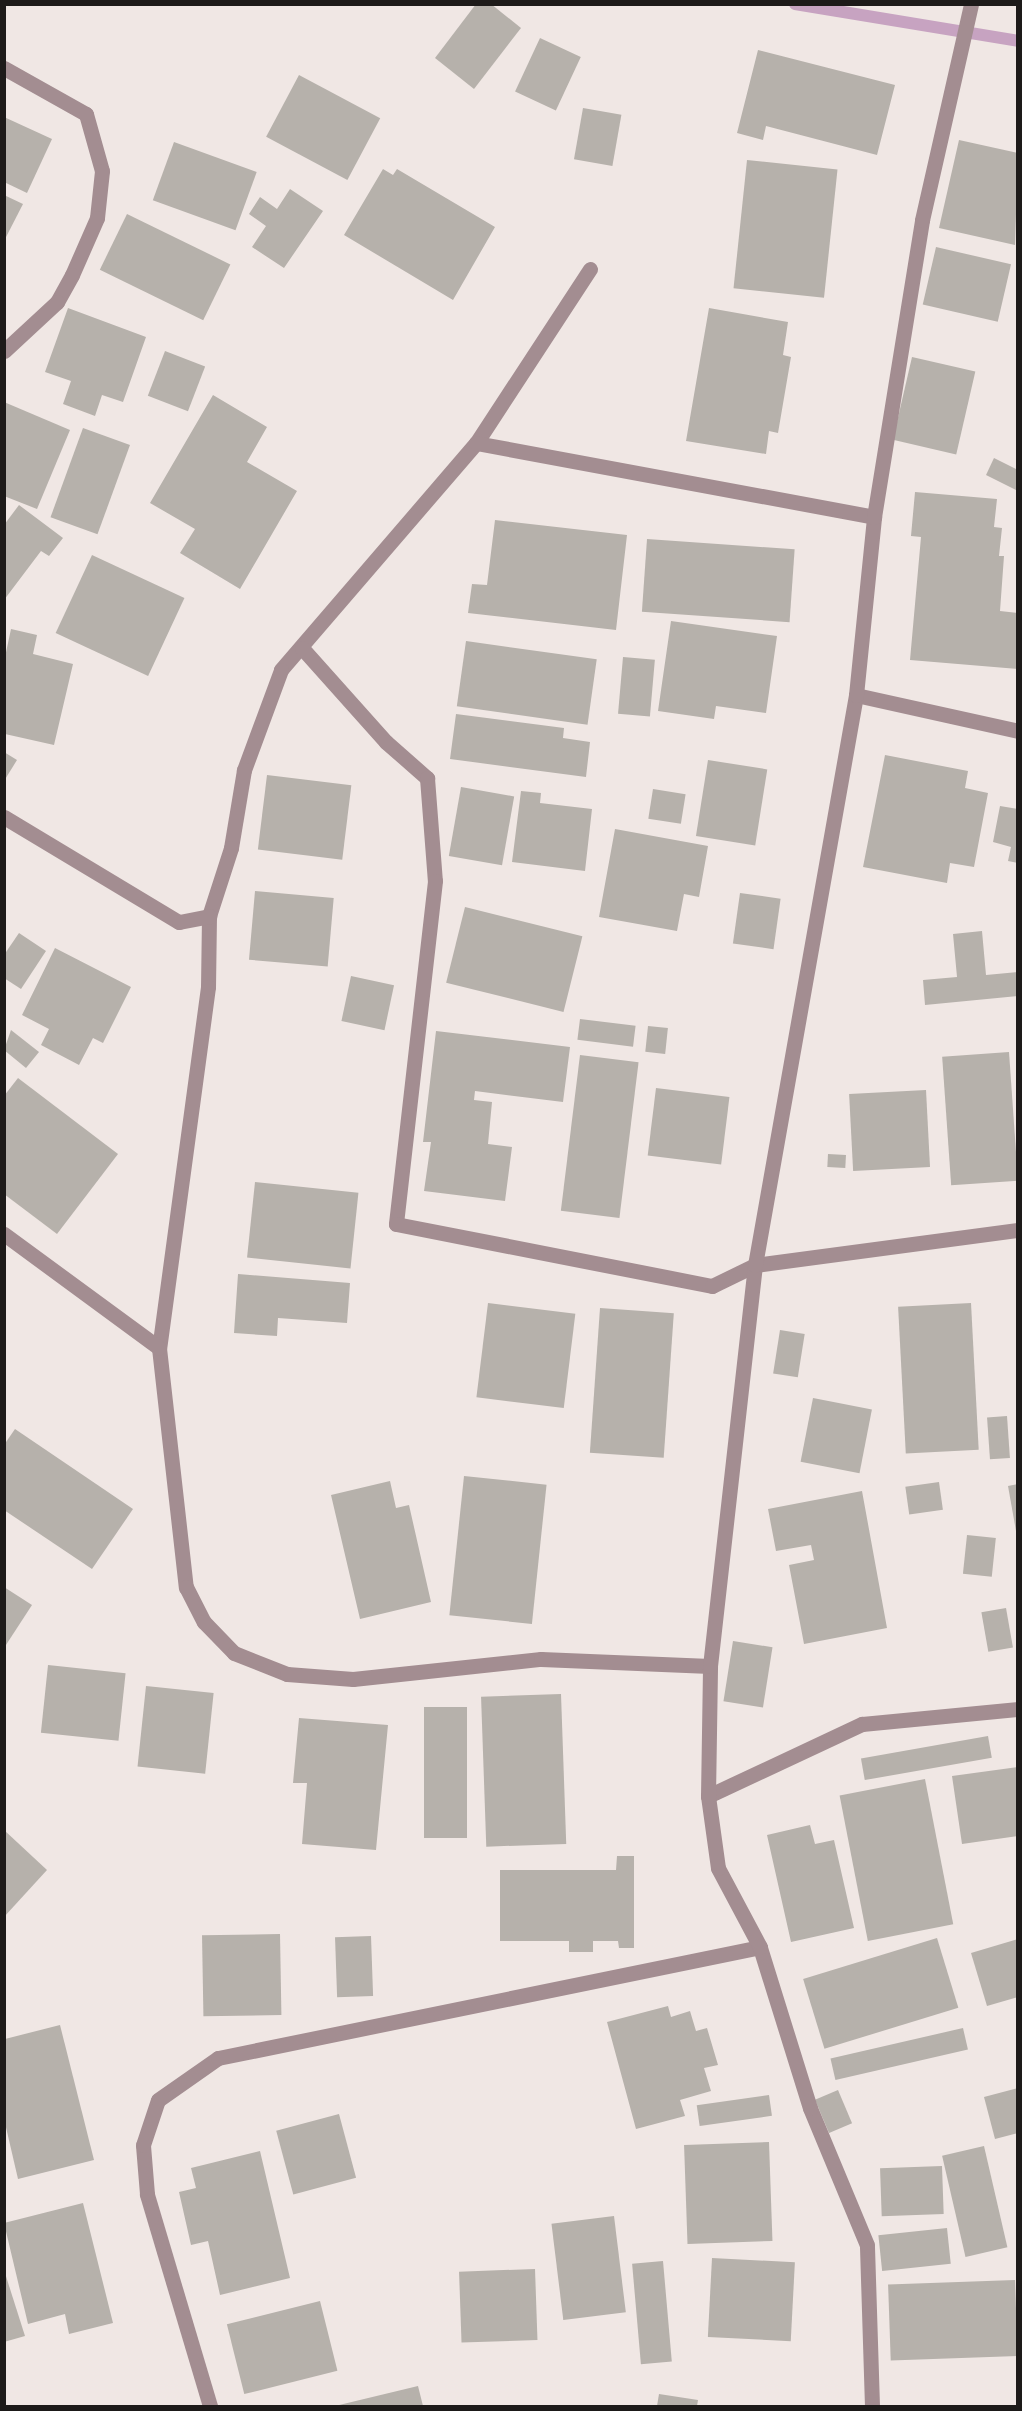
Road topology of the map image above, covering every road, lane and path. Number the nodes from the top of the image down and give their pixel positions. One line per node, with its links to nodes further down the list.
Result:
1 (971, 4): 6 (street)
2 (4, 68): 4 (street)
3 (590, 269): 5 (street)
4 (4, 351)
5 (476, 443): 6 (street); 7 (street)
6 (874, 517): 8 (street)
7 (302, 648): 11 (street); 14 (street)
8 (856, 695): 9 (street); 14 (street)
9 (1017, 731)
10 (4, 817): 11 (street)
11 (208, 916): 15 (street)
12 (1017, 1230): 14 (street)
13 (4, 1234): 15 (street)
14 (755, 1264): 16 (street)
15 (159, 1348): 16 (street)
16 (710, 1666): 18 (street)
17 (1017, 1709): 18 (street)
18 (708, 1796): 19 (street)
19 (760, 1947): 20 (street); 21 (street)
20 (210, 2406)
21 (872, 2406)

